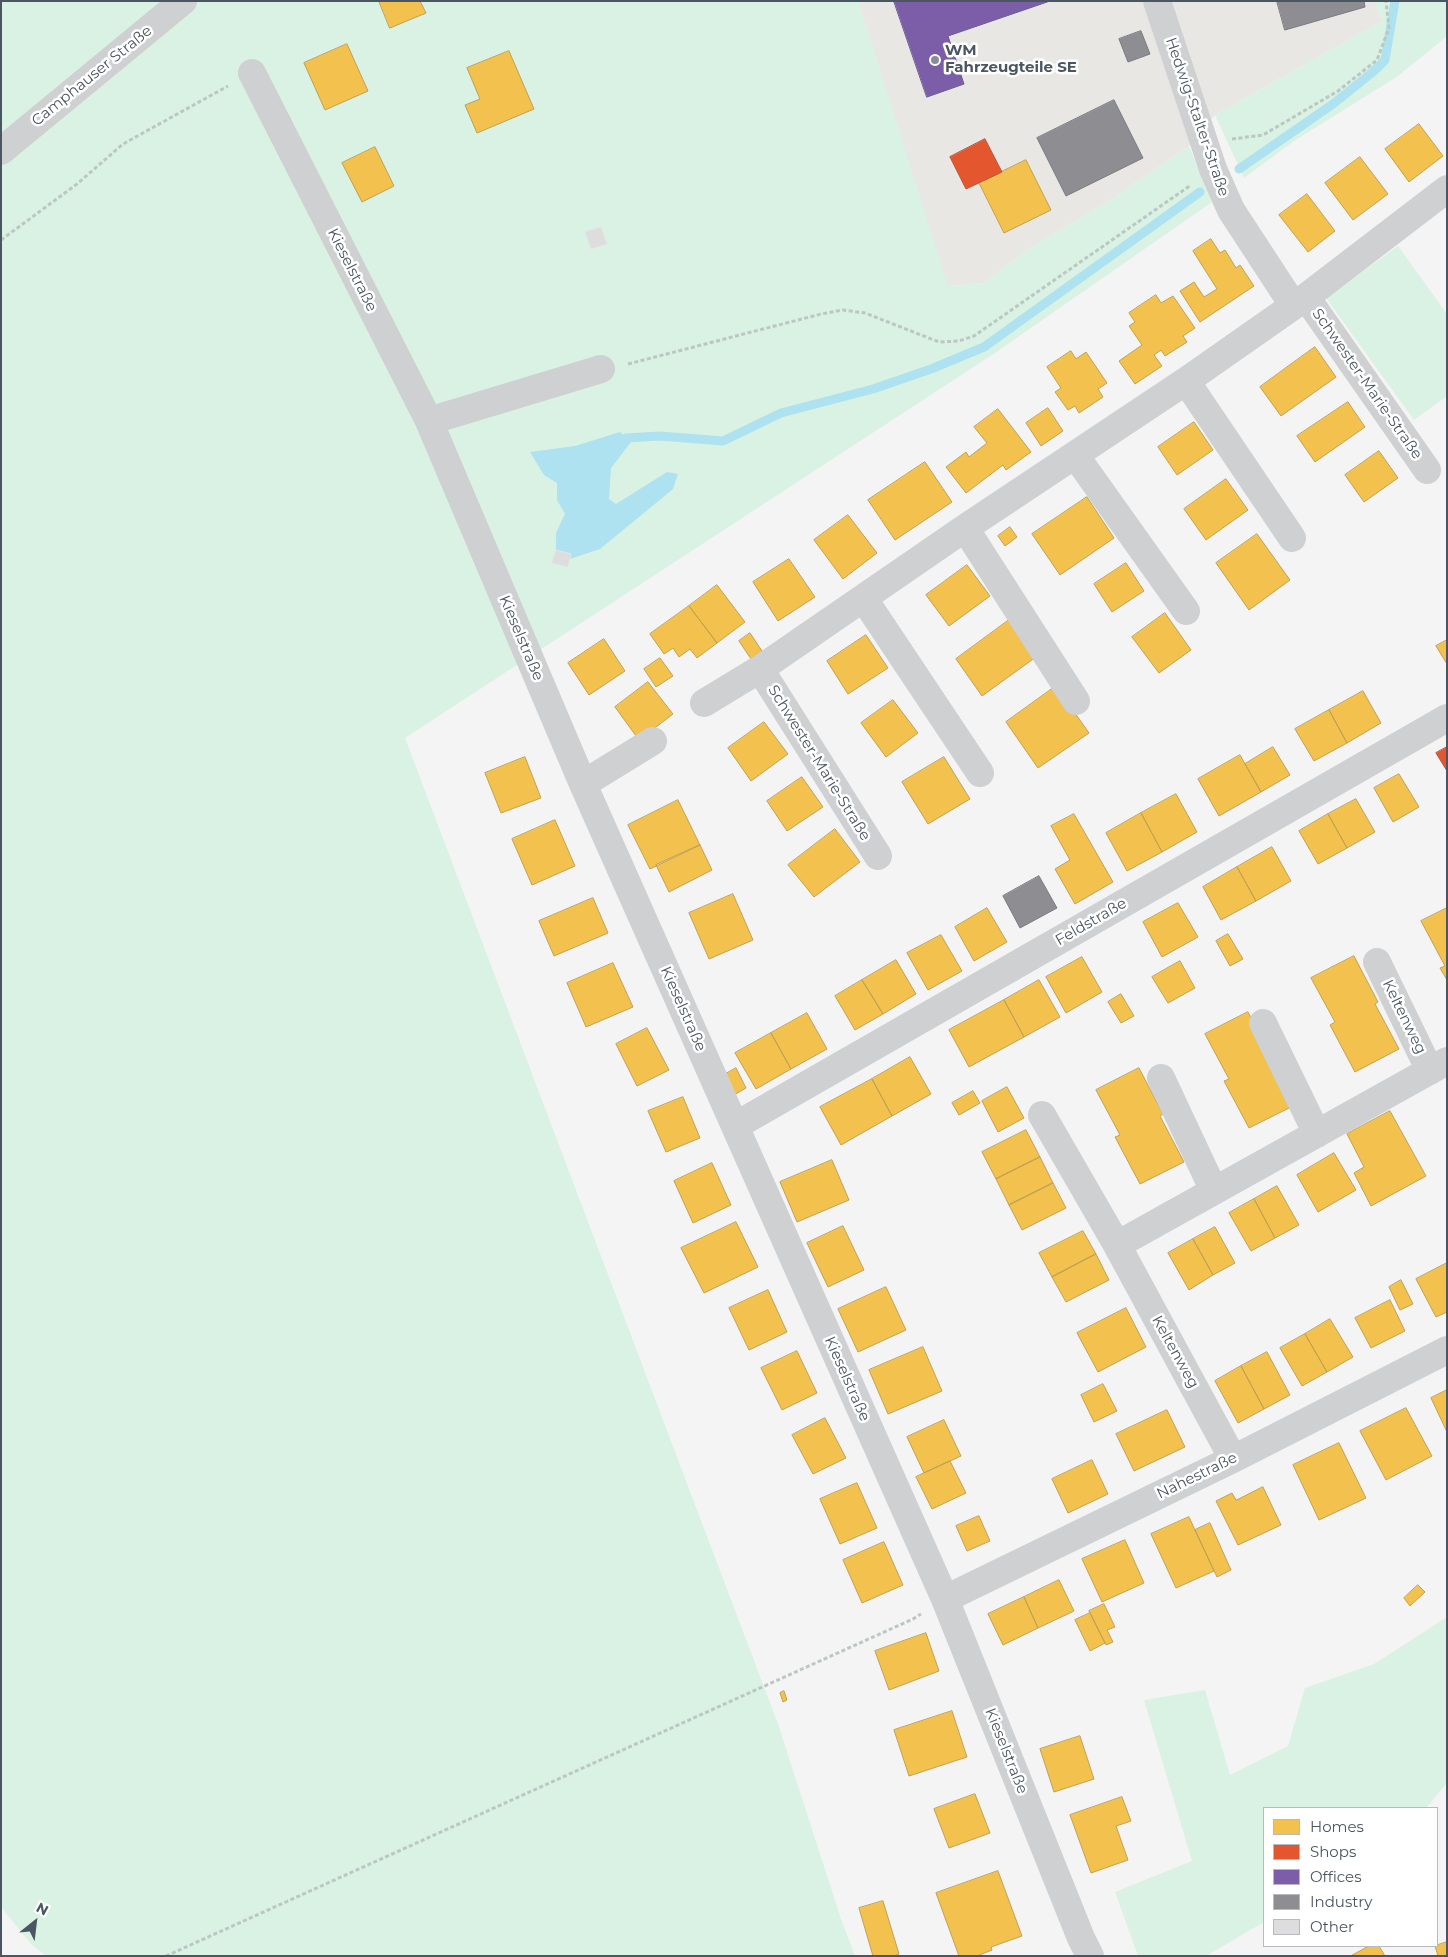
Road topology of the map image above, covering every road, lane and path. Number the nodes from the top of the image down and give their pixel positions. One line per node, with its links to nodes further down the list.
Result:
1 (183, 1): 6 (street, Camphauser Straße)
2 (1157, 1): 5 (street, Hedwig-Stalter-Straße)
3 (1386, 1): 5 (path)
4 (252, 73): 9 (path); 13 (street, Kieselstraße)
5 (1205, 144): 7 (street, Hedwig-Stalter-Straße)
6 (1, 151)
7 (1213, 169): 10 (street, Hedwig-Stalter-Straße); 11 (path)
8 (1447, 189): 10 (street, Schwester-Marie-Straße)
9 (1, 240)
10 (1300, 301): 12 (street, Schwester-Marie-Straße); 15 (street, Schwester-Marie-Straße)
11 (601, 369): 13 (street)
12 (1186, 381): 14 (street, Schwester-Marie-Straße); 17 (street)
13 (429, 422): 26 (street, Kieselstraße)
14 (1075, 455): 16 (street, Schwester-Marie-Straße); 19 (street)
15 (1427, 470)
16 (966, 528): 18 (street, Schwester-Marie-Straße); 21 (street)
17 (1292, 538)
18 (864, 598): 20 (street, Schwester-Marie-Straße); 25 (street)
19 (1186, 611)
20 (760, 669): 22 (street, Schwester-Marie-Straße); 27 (street, Schwester-Marie-Straße)
21 (1076, 701)
22 (704, 703)
23 (1447, 718): 33 (street, Feldstraße)
24 (653, 741): 26 (street)
25 (980, 774)
26 (583, 784): 33 (street, Kieselstraße)
27 (878, 856)
28 (1377, 962): 30 (street, Keltenweg)
29 (1262, 1022): 34 (street)
30 (1439, 1066): 34 (street, Keltenweg)
31 (1161, 1078): 35 (street)
32 (1042, 1115): 36 (street, Keltenweg)
33 (735, 1126): 39 (street, Kieselstraße)
34 (1317, 1134): 35 (street, Keltenweg)
35 (1214, 1192): 36 (street, Keltenweg)
36 (1117, 1245): 38 (street, Keltenweg)
37 (1447, 1350): 38 (street, Nahestraße)
38 (1233, 1459): 39 (street, Nahestraße)
39 (944, 1599): 40 (path); 41 (street, Kieselstraße)
40 (166, 1956)
41 (1090, 1956)

